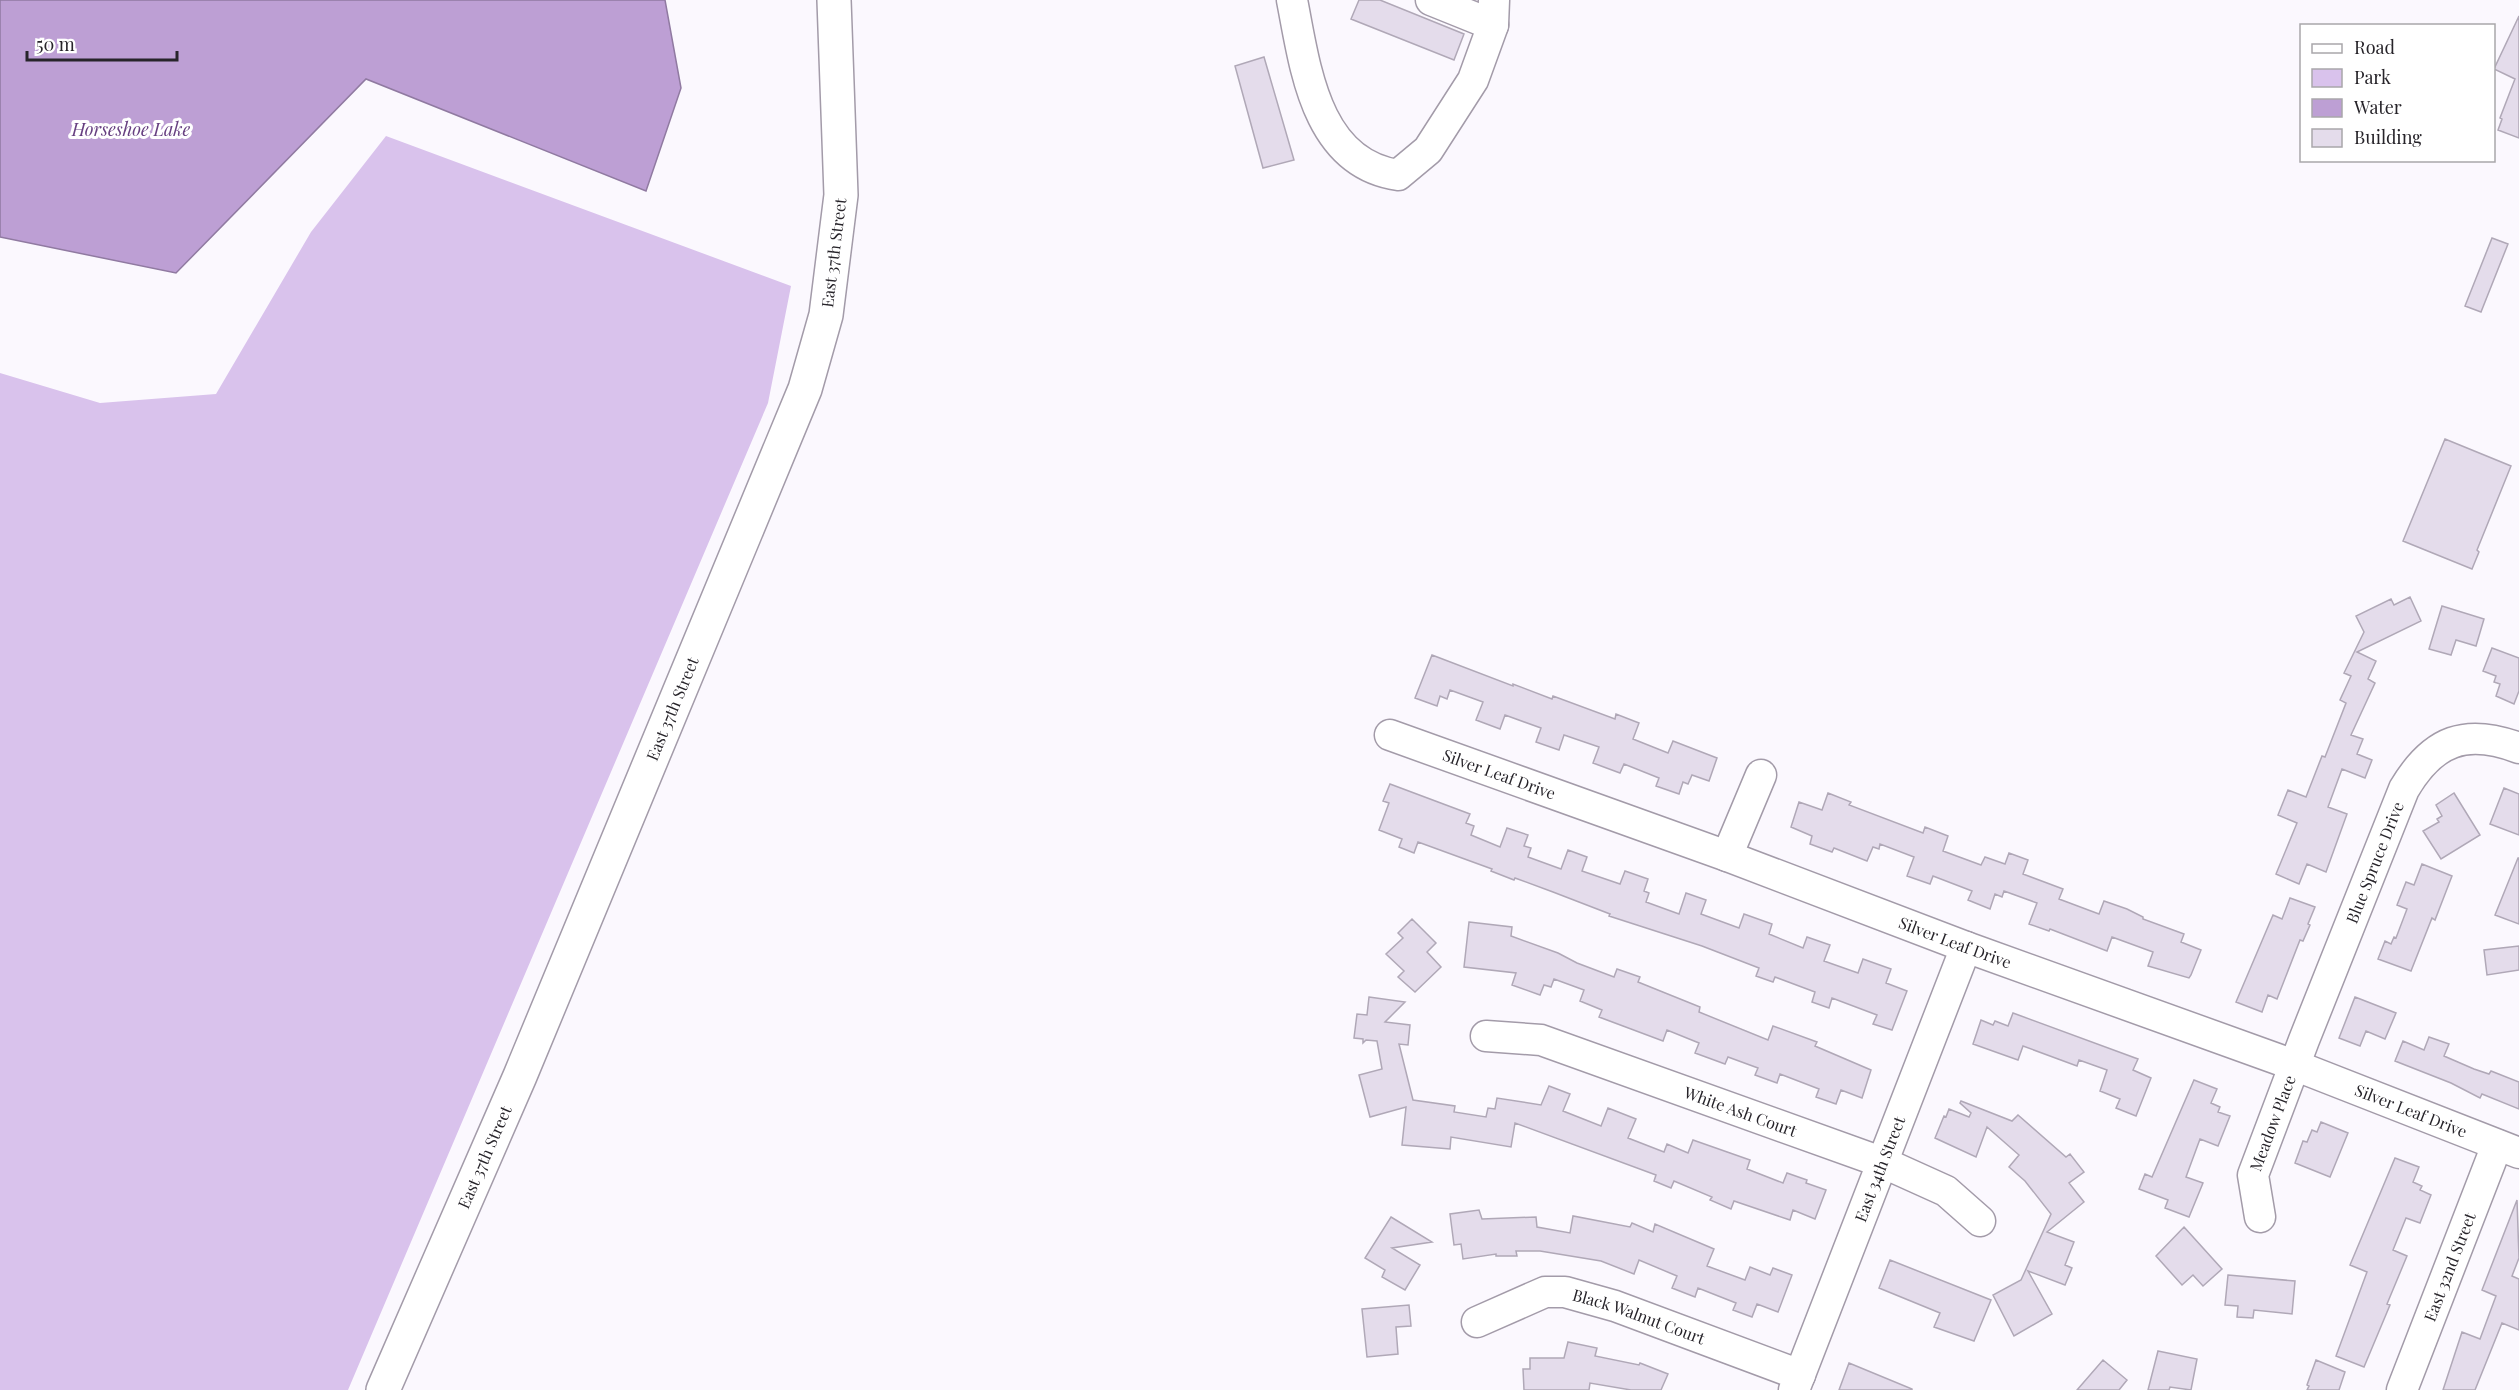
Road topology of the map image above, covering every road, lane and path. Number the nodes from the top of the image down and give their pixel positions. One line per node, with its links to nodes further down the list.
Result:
1 (834, 0): 18 (main road, East 37th Street)
2 (1292, 0): 4 (street)
3 (1431, 0): 4 (street)
4 (1493, 12)
5 (1390, 735): 8 (street, Silver Leaf Drive)
6 (2519, 748): 11 (street, Blue Spruce Drive)
7 (1761, 775): 8 (street)
8 (1727, 856): 9 (street, Silver Leaf Drive)
9 (1966, 947): 11 (street, Silver Leaf Drive); 13 (street, East 34th Street)
10 (1486, 1036): 13 (street, White Ash Court)
11 (2294, 1065): 12 (street, Silver Leaf Drive); 14 (street, Meadow Place)
12 (2508, 1149): 19 (street, East 32nd Street)
13 (1884, 1163): 15 (street, White Ash Court); 17 (street, East 34th Street)
14 (2260, 1217)
15 (1980, 1221)
16 (1477, 1322): 17 (street, Black Walnut Court)
17 (1797, 1383)
18 (383, 1390)
19 (2402, 1390)

